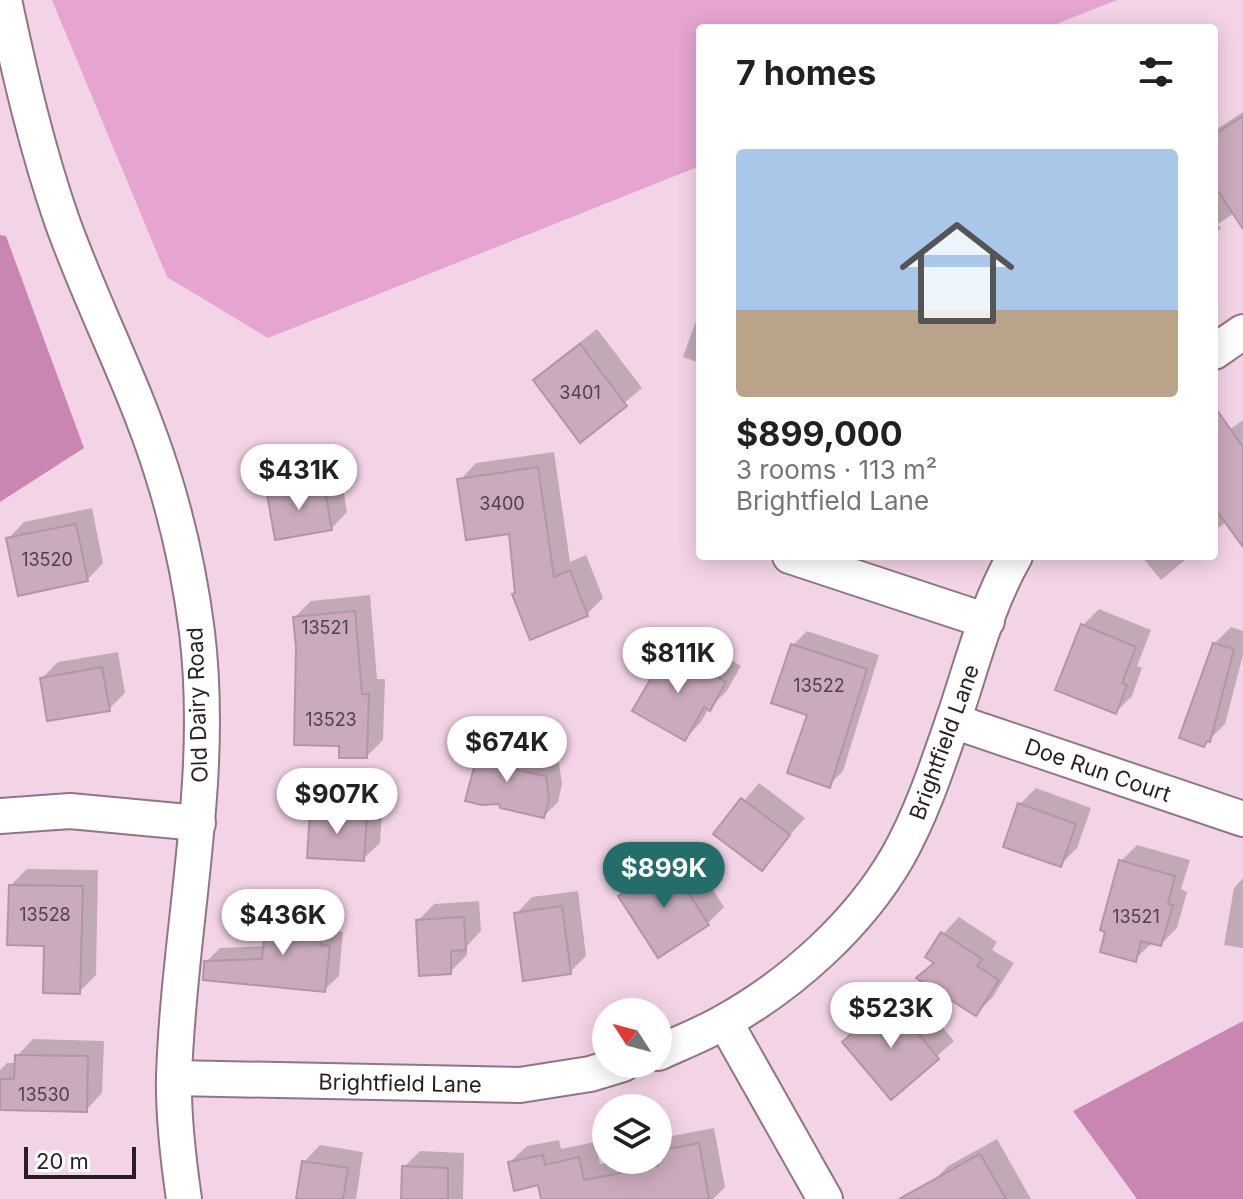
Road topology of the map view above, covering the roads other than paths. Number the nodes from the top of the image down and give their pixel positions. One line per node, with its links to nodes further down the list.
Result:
1 (4, 0): 10 (street, Old Dairy Road)
2 (1243, 332): 3 (street)
3 (1218, 349)
4 (802, 560): 6 (street)
5 (1013, 560): 6 (street, Brightfield Lane)
6 (987, 621): 7 (street, Brightfield Lane)
7 (953, 721): 9 (street, Doe Run Court); 11 (street, Brightfield Lane)
8 (0, 816): 10 (street)
9 (1243, 819)
10 (198, 823): 14 (street, Old Dairy Road)
11 (725, 1022): 12 (street, Brightfield Lane); 16 (street)
12 (672, 1047)
13 (592, 1073): 14 (street, Brightfield Lane)
14 (174, 1078): 15 (street, Old Dairy Road)
15 (184, 1199)
16 (825, 1199)

